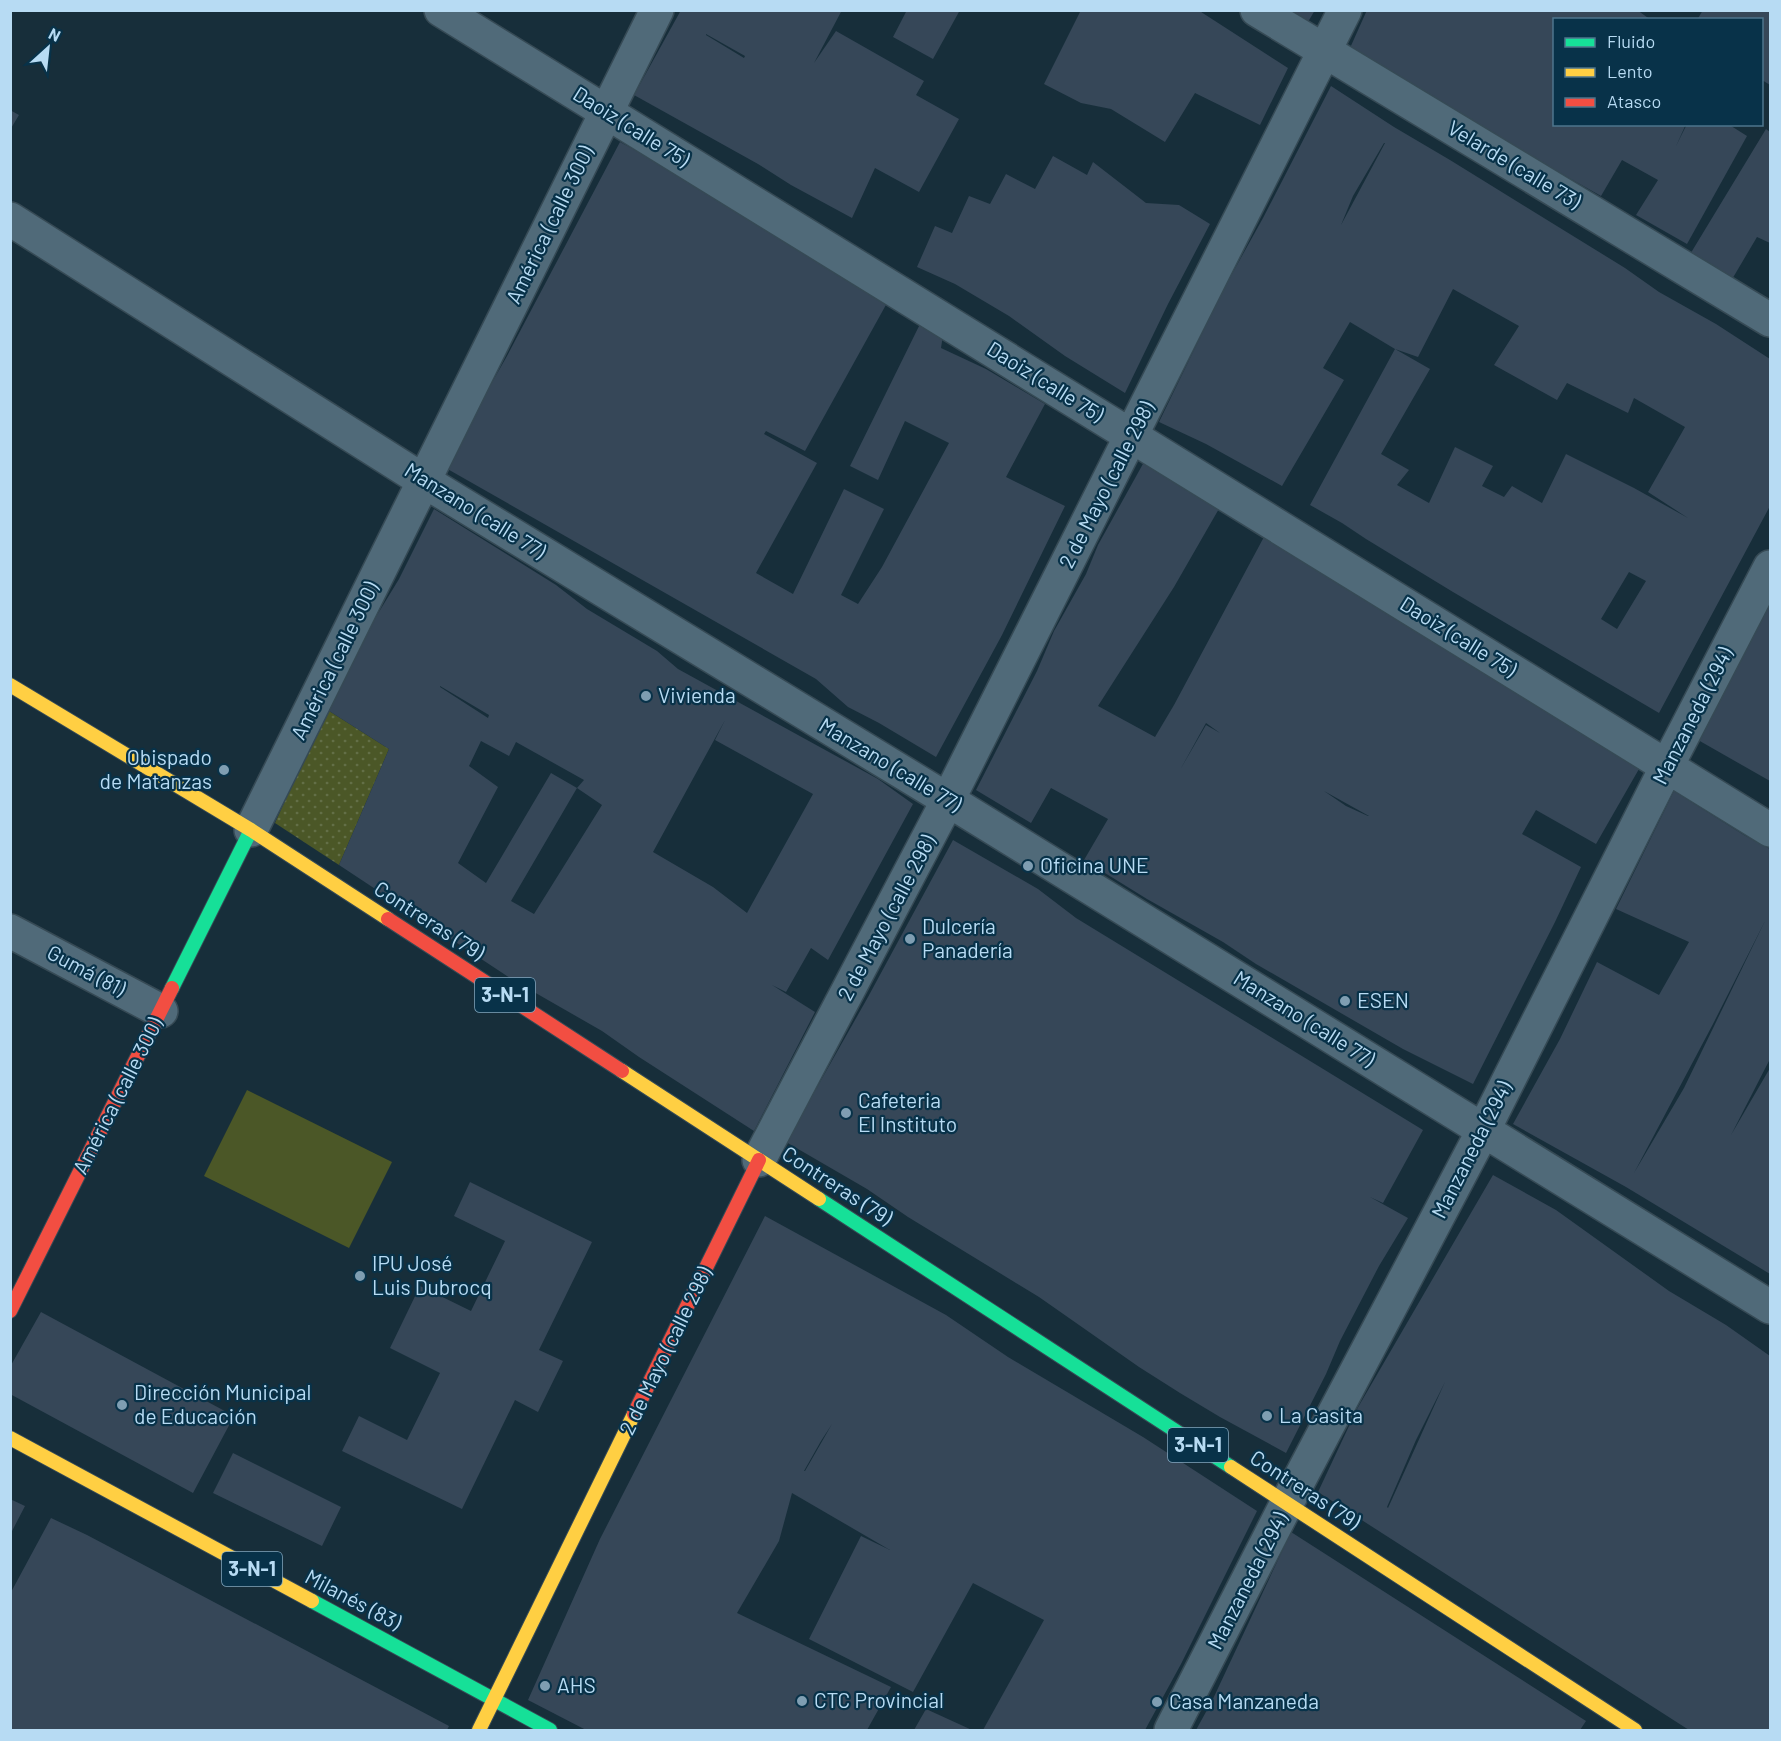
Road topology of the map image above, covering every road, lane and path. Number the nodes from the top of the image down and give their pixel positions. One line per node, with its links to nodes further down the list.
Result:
1 (441, 10): 6 (street, Daoiz (calle 75))
2 (657, 10): 6 (street, América (calle 300))
3 (1257, 10): 5 (street, Velarde (calle 73))
4 (1345, 10): 5 (street, 2 de Mayo (calle 298))
5 (1325, 52): 8 (street, Velarde (calle 73)); 9 (street, 2 de Mayo (calle 298))
6 (607, 111): 9 (street, Daoiz (calle 75)); 10 (street, América (calle 300))
7 (10, 219): 10 (street, Manzano (calle 77))
8 (1770, 320)
9 (1132, 436): 13 (street, Daoiz (calle 75)); 14 (street, 2 de Mayo (calle 298))
10 (424, 481): 14 (street, Manzano (calle 77)); 15 (street, América (calle 300))
11 (1770, 567): 13 (street, Manzaneda (294))
12 (10, 685): 15 (main road, Contreras (79) / 3-N-1)
13 (1667, 766): 16 (street, Daoiz (calle 75)); 19 (street, Manzaneda (294))
14 (948, 800): 19 (street, Manzano (calle 77)); 20 (street, 2 de Mayo (calle 298))
15 (251, 830): 18 (main road, América (calle 300)); 20 (main road, Contreras (79) / 3-N-1)
16 (1770, 830)
17 (10, 931): 18 (street, Gumá (81))
18 (162, 1011): 22 (main road, América (calle 300))
19 (1484, 1130): 21 (street, Manzano (calle 77)); 24 (street, Manzaneda (294))
20 (759, 1160): 24 (main road, Contreras (79) / 3-N-1); 25 (main road, 2 de Mayo (calle 298))
21 (1770, 1307)
22 (10, 1311)
23 (10, 1438): 25 (main road, Milanés (83) / 3-N-1)
24 (1287, 1503): 28 (street, Manzaneda (294)); 29 (main road, Contreras (79) / 3-N-1)
25 (494, 1700): 26 (main road, 2 de Mayo (calle 298)); 27 (main road, Milanés (83) / 3-N-1)
26 (478, 1731)
27 (550, 1731)
28 (1171, 1731)
29 (1635, 1731)

